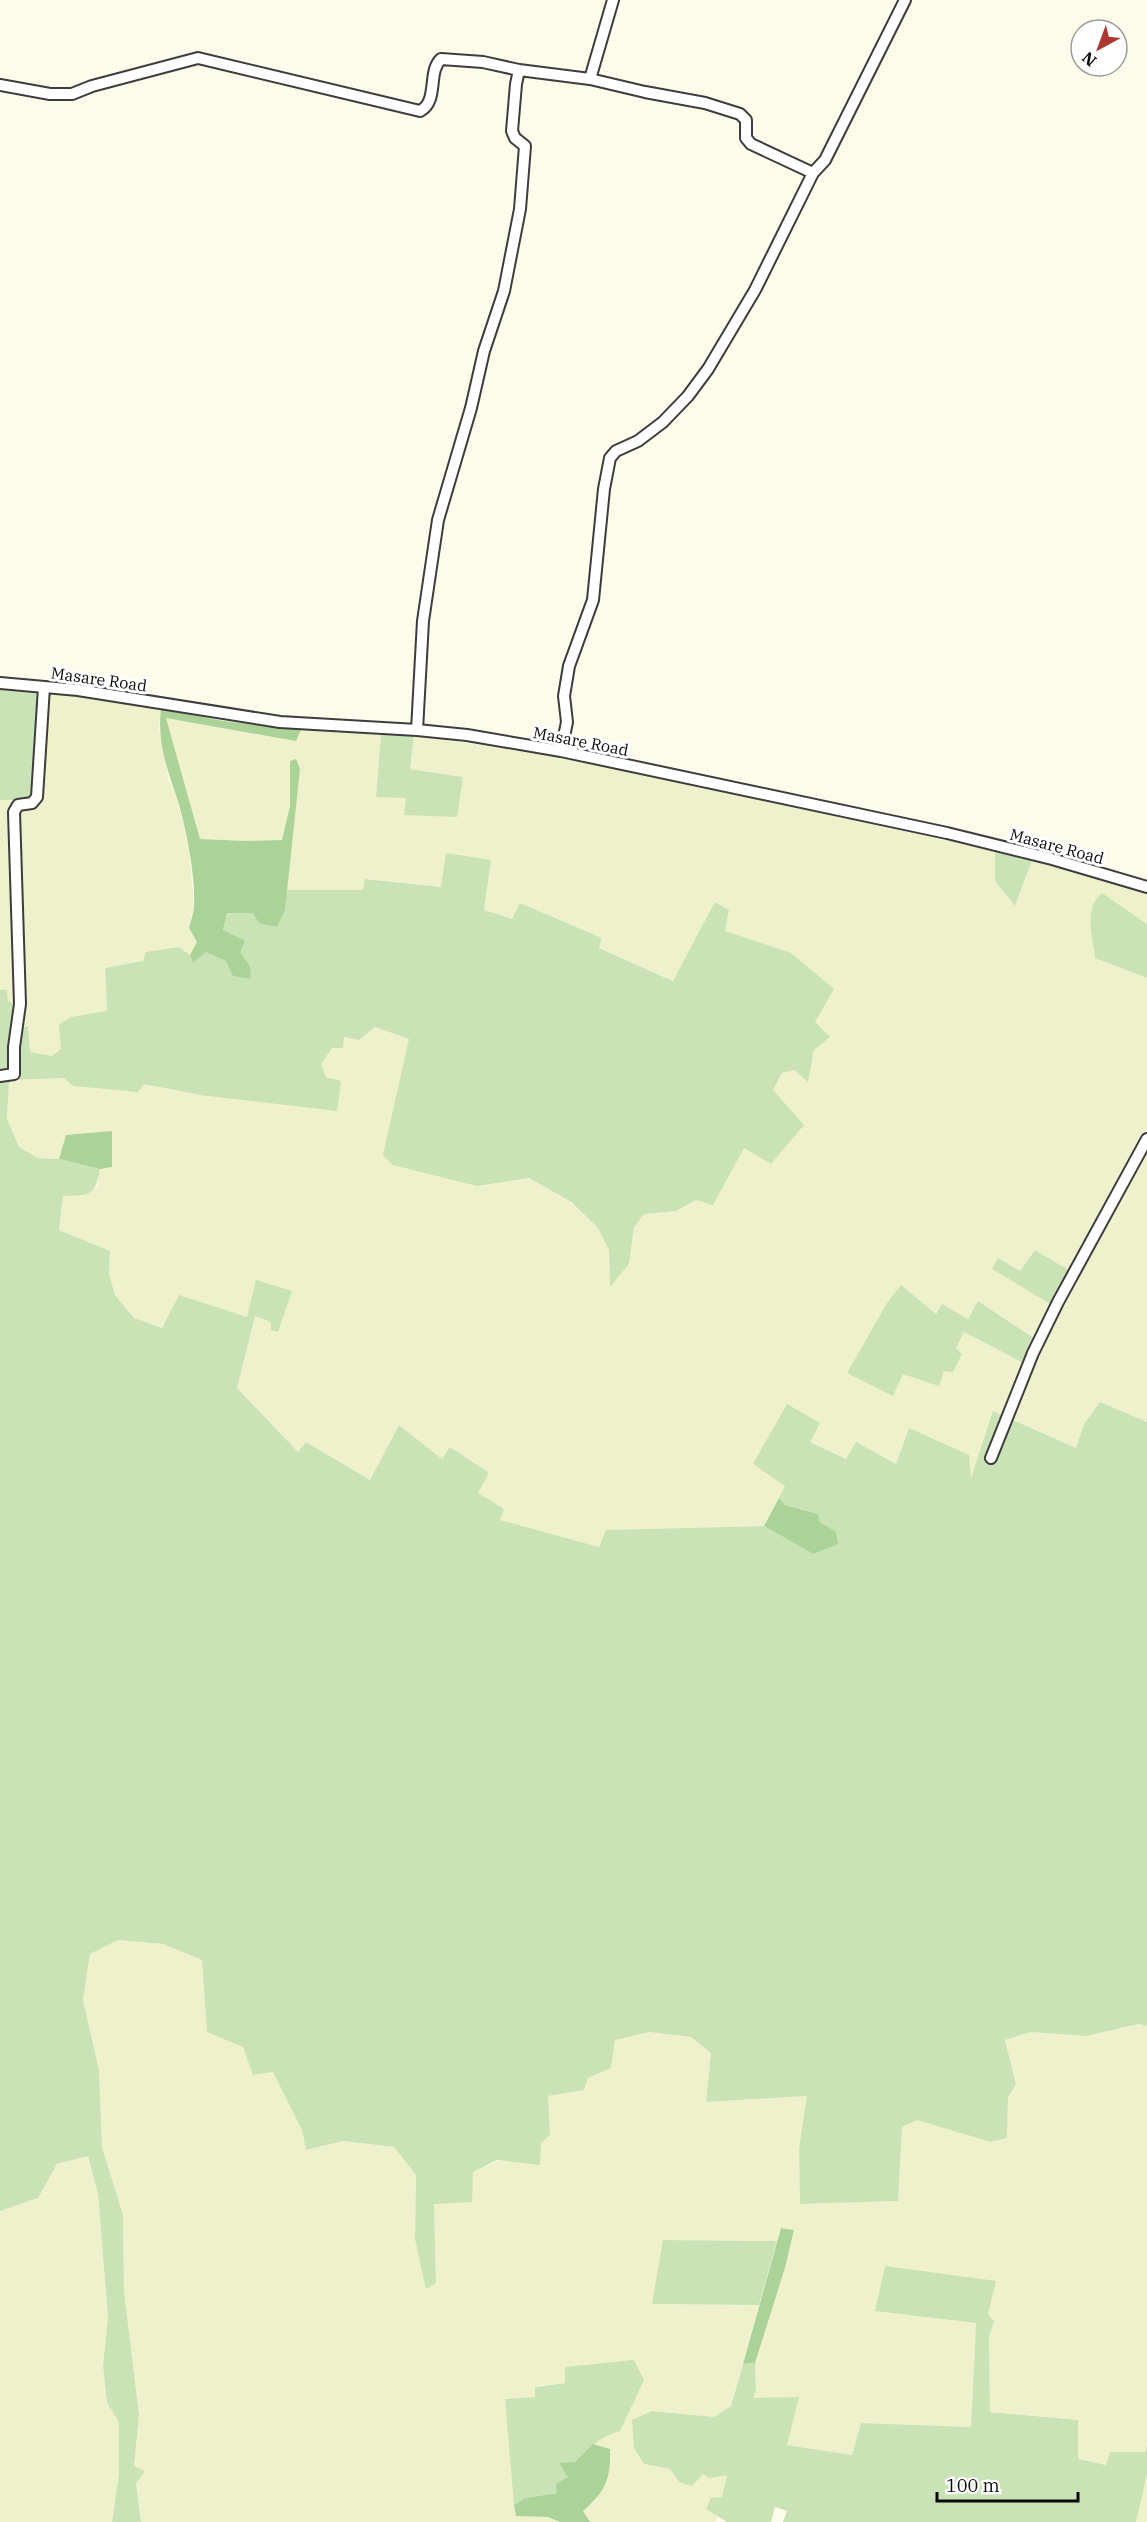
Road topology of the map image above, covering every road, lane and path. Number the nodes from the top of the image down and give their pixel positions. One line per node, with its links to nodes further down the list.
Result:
1 (613, 0): 4 (street)
2 (906, 0): 6 (street)
3 (519, 70): 4 (street); 5 (street); 9 (street)
4 (590, 79): 6 (street)
5 (0, 85)
6 (813, 173): 10 (street)
7 (0, 683): 8 (street, Masare Road)
8 (44, 687): 9 (street, Masare Road); 12 (street)
9 (417, 729): 10 (street, Masare Road)
10 (561, 751): 11 (street, Masare Road)
11 (1147, 887)
12 (0, 1076)
13 (1147, 1139): 14 (street)
14 (991, 1458)

